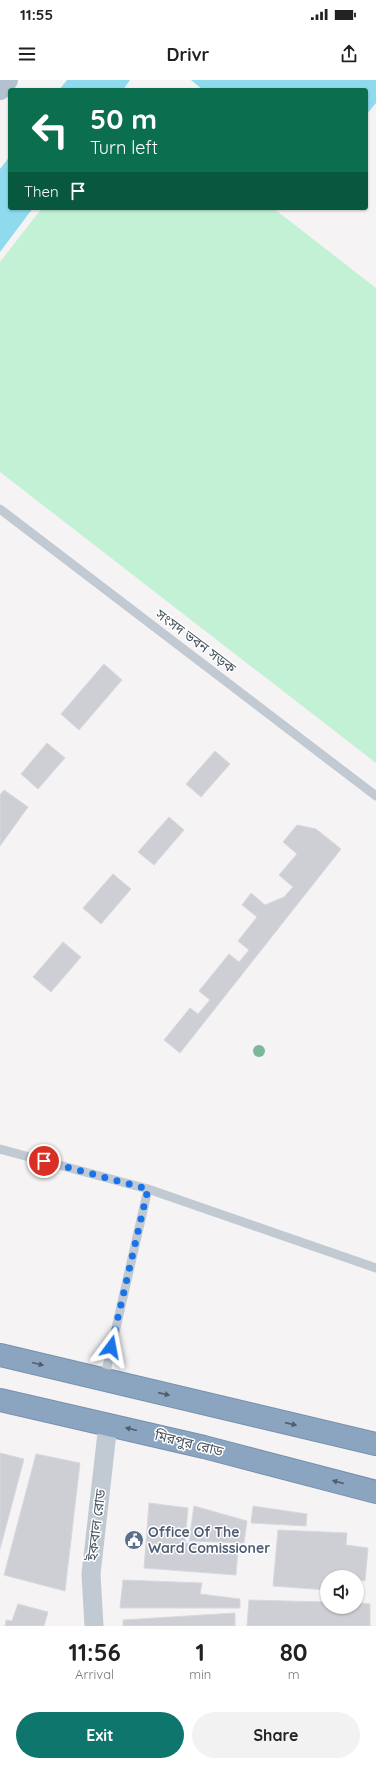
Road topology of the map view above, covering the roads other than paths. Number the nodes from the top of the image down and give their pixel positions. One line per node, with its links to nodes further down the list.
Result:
1 (7, 80): 2 (main road)
2 (0, 89)
3 (0, 509): 4 (lane, সংসদ ভবন সড়ক)
4 (376, 796)
5 (0, 1150): 6 (lane)
6 (148, 1189): 7 (lane); 9 (lane)
7 (376, 1268)
8 (0, 1355): 9 (highway, one-way to 9)
9 (104, 1380): 12 (highway, one-way to 12)
10 (0, 1400): 11 (highway, মিরপুর রোড)
11 (108, 1424): 13 (highway, মিরপুর রোড, one-way to 11); 14 (street, ইকবাল রোড)
12 (376, 1444)
13 (376, 1492)
14 (94, 1626)

